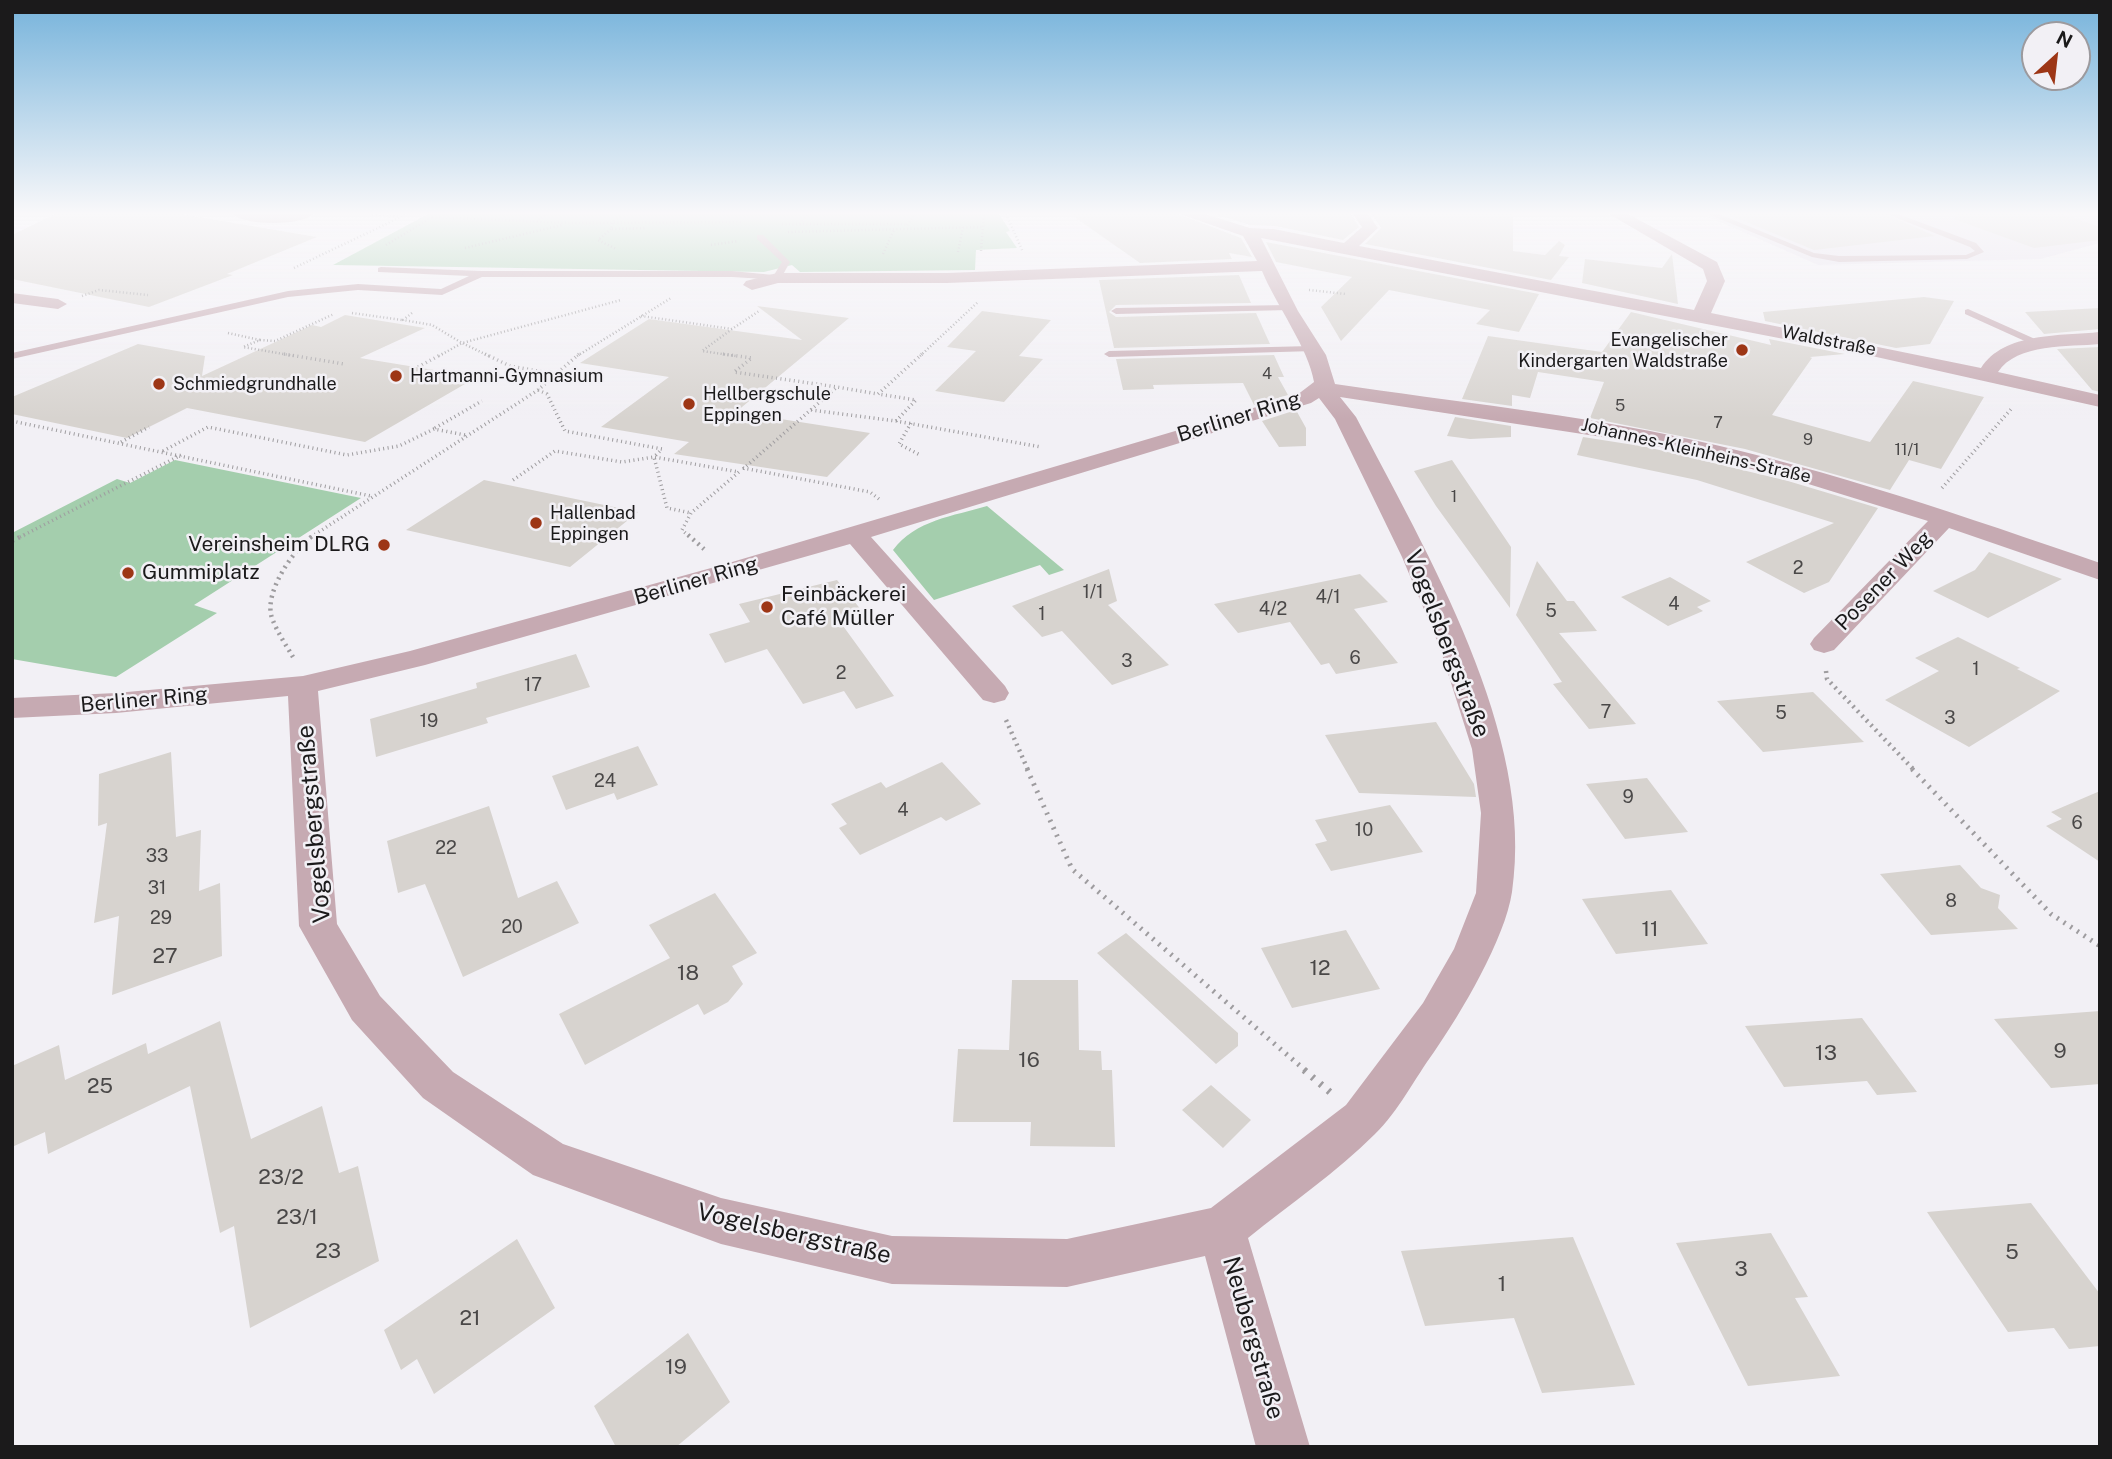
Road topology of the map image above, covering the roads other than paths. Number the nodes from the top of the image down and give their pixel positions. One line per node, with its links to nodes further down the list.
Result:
1 (463, 282): 17 (lane)
2 (762, 282): 6 (street)
3 (1276, 282): 9 (street, Berliner Ring)
4 (1524, 282): 12 (street, Waldstraße)
5 (1716, 282): 12 (street)
6 (752, 285)
7 (12, 298): 8 (street)
8 (58, 304)
9 (1287, 308): 10 (lane); 15 (street, Berliner Ring)
10 (1116, 311)
11 (1968, 312): 14 (lane)
12 (1700, 316): 18 (street, Waldstraße)
13 (2100, 338): 14 (street)
14 (2041, 345): 18 (street)
15 (1311, 349): 16 (lane); 19 (street, Berliner Ring)
16 (1109, 354)
17 (12, 356)
18 (1987, 374): 20 (street, Waldstraße)
19 (1321, 388): 21 (street, Johannes-Kleinheins-Straße); 22 (street, Berliner Ring); 28 (street, Vogelsbergstraße)
20 (2100, 401)
21 (1932, 515): 23 (street, Johannes-Kleinheins-Straße); 24 (street, Posener Weg)
22 (855, 534): 25 (street, Berliner Ring); 26 (street)
23 (2100, 572)
24 (1824, 644)
25 (303, 685): 27 (street, Berliner Ring); 28 (street, Vogelsbergstraße)
26 (995, 693)
27 (12, 708)
28 (1222, 1229): 29 (street, Neubergstraße)
29 (1283, 1447)

